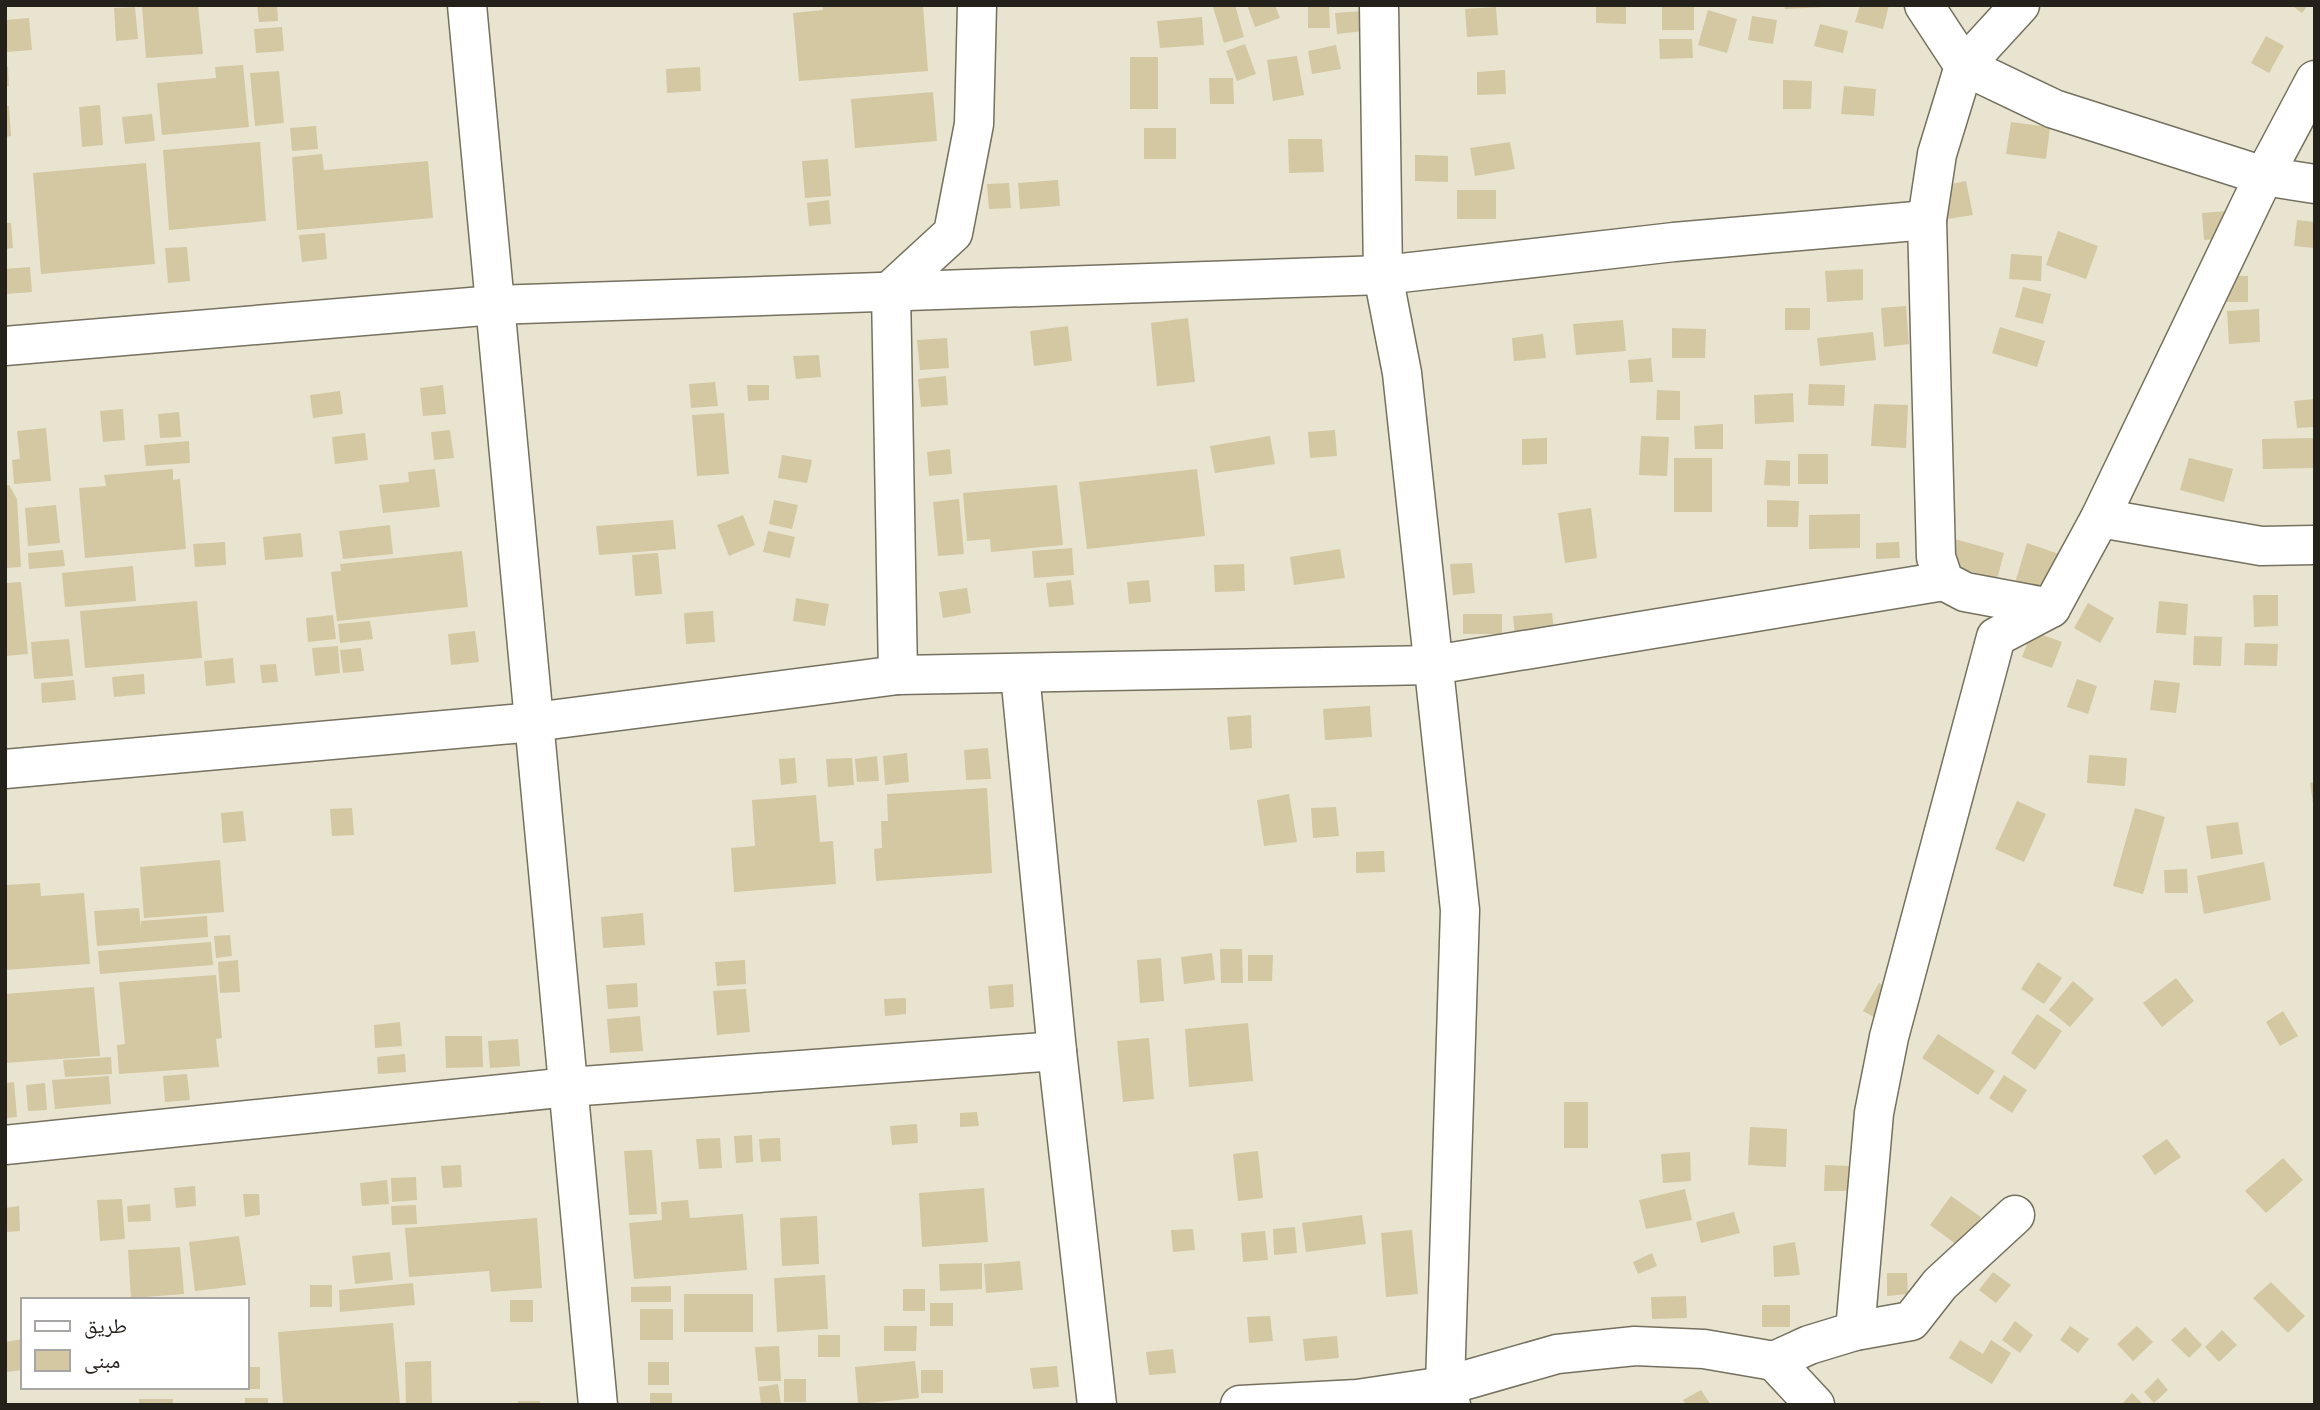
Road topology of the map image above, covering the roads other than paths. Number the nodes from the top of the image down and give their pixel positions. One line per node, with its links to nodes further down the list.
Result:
1 (467, 5): 13 (street)
2 (977, 5): 12 (street)
3 (1379, 5): 11 (street)
4 (1924, 5): 6 (street)
5 (2020, 5): 6 (street)
6 (1964, 66): 8 (street); 10 (street)
7 (2315, 80): 8 (street)
8 (2264, 176): 9 (street); 15 (street)
9 (2315, 184)
10 (1927, 220): 11 (street); 17 (street)
11 (1383, 275): 12 (street); 19 (street)
12 (891, 290): 13 (street); 21 (street)
13 (495, 305): 14 (street); 22 (street)
14 (5, 346)
15 (2100, 518): 16 (street); 18 (street)
16 (2315, 545)
17 (1944, 581): 18 (street); 19 (street)
18 (2051, 608): 28 (street)
19 (1434, 665): 20 (street); 30 (street)
20 (1020, 674): 21 (street); 24 (street)
21 (898, 675): 22 (street)
22 (534, 722): 23 (street); 25 (street)
23 (5, 769)
24 (1057, 1051): 25 (street); 32 (street)
25 (569, 1087): 26 (street); 31 (street)
26 (5, 1145)
27 (2015, 1215): 28 (street)
28 (1855, 1331): 29 (street)
29 (1774, 1361): 30 (street); 34 (street)
30 (1448, 1395): 33 (street)
31 (598, 1405)
32 (1097, 1405)
33 (1240, 1405)
34 (1815, 1405)

